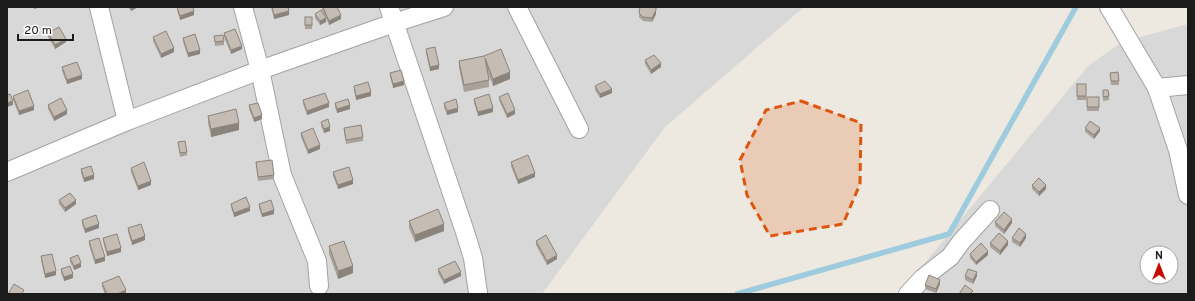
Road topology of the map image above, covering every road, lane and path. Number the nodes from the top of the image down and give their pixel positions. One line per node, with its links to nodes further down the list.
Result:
1 (100, 7): 10 (street)
2 (243, 7): 7 (street)
3 (444, 7): 6 (street)
4 (517, 7): 11 (street)
5 (1109, 7): 9 (street)
6 (392, 15): 7 (street); 16 (street)
7 (260, 70): 10 (street); 15 (street)
8 (1188, 85): 9 (street)
9 (1157, 88): 13 (street)
10 (127, 120): 12 (street)
11 (579, 129)
12 (7, 172)
13 (1188, 195)
14 (990, 210): 17 (street)
15 (319, 286)
16 (478, 293)
17 (908, 294)

